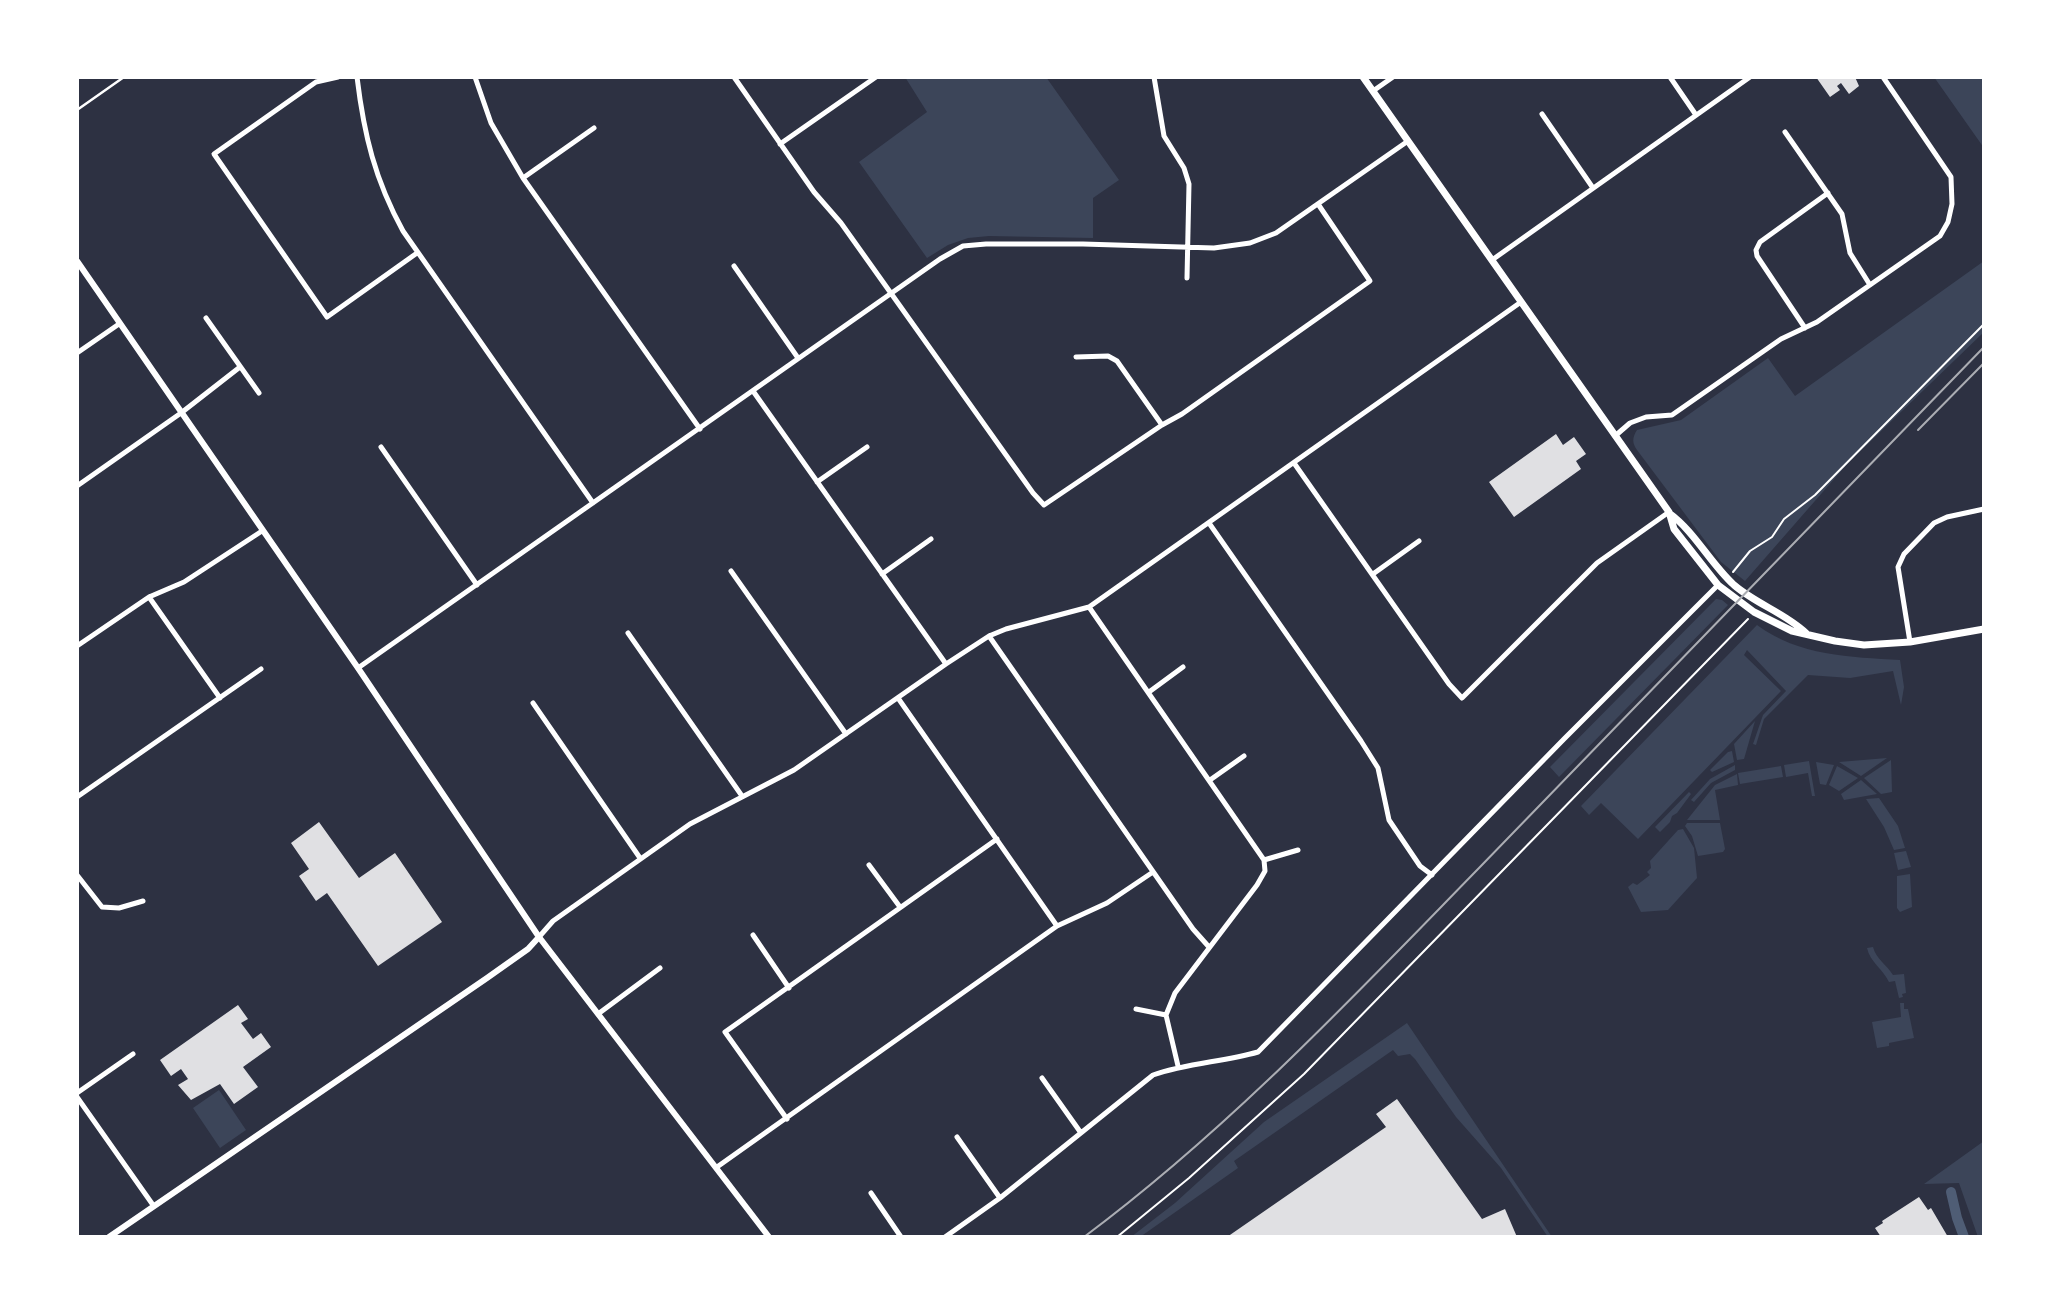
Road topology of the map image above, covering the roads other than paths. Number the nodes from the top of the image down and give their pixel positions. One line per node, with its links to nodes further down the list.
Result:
1 (124, 77): 14 (lane)
2 (338, 77): 26 (street)
3 (358, 77): 26 (street)
4 (475, 77): 21 (street)
5 (734, 77): 20 (street)
6 (876, 77): 20 (street)
7 (1154, 77): 25 (street)
8 (1363, 77): 13 (main road)
9 (1393, 77): 13 (street)
10 (1670, 77): 16 (street)
11 (1750, 77): 16 (street)
12 (1883, 77): 31 (street)
13 (1373, 91): 19 (main road)
14 (77, 110)
15 (1542, 114): 22 (street)
16 (1696, 115): 22 (street)
17 (594, 128): 21 (street)
18 (1785, 132): 23 (street)
19 (1408, 141): 24 (street); 27 (main road)
20 (780, 144): 32 (street)
21 (523, 178): 45 (street)
22 (1593, 188): 27 (street)
23 (1828, 193): 31 (street); 36 (street)
24 (1318, 204): 25 (street); 44 (street)
25 (1188, 247): 30 (street); 32 (street)
26 (417, 253): 52 (street)
27 (1492, 260): 33 (main road)
28 (77, 261): 35 (street)
29 (734, 266): 39 (street)
30 (1187, 278)
31 (1870, 285): 36 (street)
32 (892, 293): 39 (street); 44 (street)
33 (1521, 302): 46 (main road); 49 (street)
34 (206, 318): 40 (street)
35 (119, 324): 37 (street); 43 (street)
36 (1805, 328): 46 (street)
37 (77, 354)
38 (1076, 357): 44 (street)
39 (798, 358): 41 (street)
40 (240, 367): 42 (street); 43 (street)
41 (753, 391): 45 (street); 50 (street)
42 (259, 393)
43 (181, 413): 51 (street); 56 (street)
44 (1162, 425)
45 (700, 429): 52 (street)
46 (1615, 436): 54 (main road)
47 (381, 447): 62 (street)
48 (867, 447): 50 (street)
49 (1294, 463): 55 (street); 61 (street)
50 (817, 482): 60 (street)
51 (77, 486)
52 (593, 503): 62 (street)
53 (1984, 509): 70 (street)
54 (1669, 512): 61 (street); 63 (main road); 68 (main road)
55 (1209, 523): 65 (street); 91 (street)
56 (262, 531): 64 (street); 74 (street)
57 (931, 539): 60 (street)
58 (1419, 541): 61 (street)
59 (731, 571): 80 (street)
60 (883, 574): 72 (street)
61 (1373, 574)
62 (477, 585): 74 (street)
63 (1718, 585): 68 (main road); 91 (street)
64 (149, 597): 71 (street); 77 (street)
65 (1089, 607): 69 (street); 76 (street)
66 (1984, 629): 70 (main road)
67 (628, 633): 83 (street)
68 (1806, 633): 70 (main road)
69 (989, 636): 72 (street); 90 (street)
70 (1910, 642)
71 (77, 646)
72 (946, 664): 78 (street)
73 (1183, 667): 76 (street)
74 (358, 668): 97 (street)
75 (261, 669): 77 (street)
76 (1149, 692): 82 (street)
77 (220, 698): 84 (street)
78 (898, 698): 80 (street); 85 (street)
79 (533, 703): 87 (street)
80 (846, 734): 83 (street)
81 (1244, 756): 82 (street)
82 (1210, 780): 88 (street)
83 (742, 796): 87 (street)
84 (77, 797)
85 (997, 839): 94 (street); 95 (street)
86 (1298, 850): 88 (street)
87 (640, 858): 97 (street)
88 (1264, 860): 98 (street)
89 (869, 865): 94 (street)
90 (1153, 872): 95 (street); 98 (street)
91 (1432, 874): 105 (street)
92 (77, 875): 93 (street)
93 (143, 901)
94 (900, 907): 100 (street)
95 (1058, 926): 108 (street)
96 (753, 935): 100 (street)
97 (539, 937): 102 (street); 114 (street)
98 (1209, 947): 103 (street)
99 (660, 968): 102 (street)
100 (789, 988): 108 (street)
101 (1136, 1009): 103 (street)
102 (598, 1014): 111 (street)
103 (1166, 1015): 105 (street)
104 (133, 1054): 107 (street)
105 (1178, 1066): 109 (street)
106 (1042, 1078): 109 (street)
107 (77, 1095): 114 (street)
108 (787, 1119): 111 (street)
109 (1081, 1133): 113 (street)
110 (957, 1137): 113 (street)
111 (717, 1167): 116 (street)
112 (871, 1193): 117 (street)
113 (1000, 1198): 118 (street)
114 (153, 1205): 115 (street)
115 (109, 1237)
116 (769, 1237)
117 (901, 1237)
118 (944, 1237)

